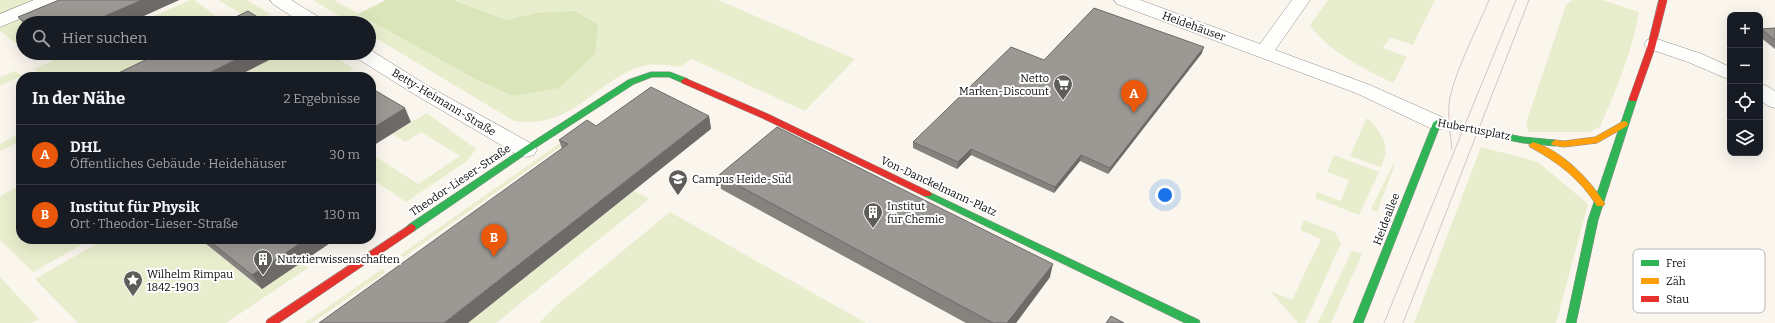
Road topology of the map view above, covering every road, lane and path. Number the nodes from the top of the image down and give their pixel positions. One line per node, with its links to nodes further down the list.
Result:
1 (50, 0): 7 (street)
2 (279, 0): 6 (street)
3 (1123, 0): 9 (street, Heidehäuser)
4 (1301, 0): 9 (street)
5 (1663, 0): 8 (main road)
6 (304, 16)
7 (0, 20)
8 (1654, 44): 11 (street); 16 (main road)
9 (1264, 52): 15 (street, Hubertusplatz)
10 (373, 60): 18 (street, Betty-Heimann-Straße)
11 (1727, 73)
12 (670, 75): 18 (main road, Theodor-Lieser-Straße); 21 (main road, Von-Danckelmann-Platz)
13 (1763, 92): 14 (street)
14 (1775, 101)
15 (1437, 123): 17 (main road, Hubertusplatz); 22 (main road, Heideallee)
16 (1624, 124): 17 (main road, Hubertusplatz); 19 (main road)
17 (1522, 140): 19 (main road)
18 (526, 150): 20 (main road, Theodor-Lieser-Straße)
19 (1600, 204): 23 (main road)
20 (271, 323)
21 (1195, 323)
22 (1358, 323)
23 (1571, 323)

